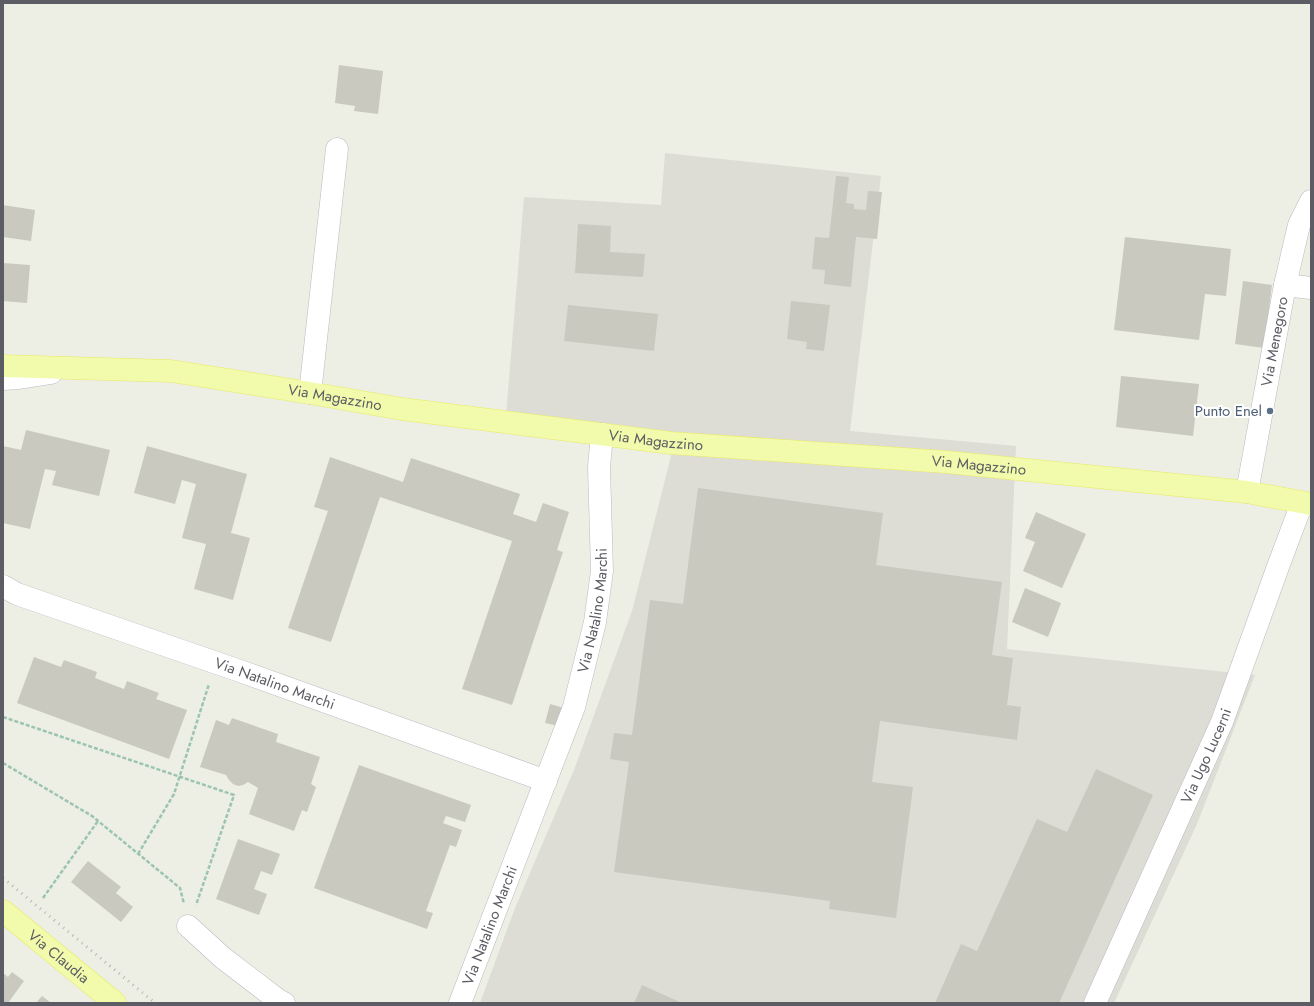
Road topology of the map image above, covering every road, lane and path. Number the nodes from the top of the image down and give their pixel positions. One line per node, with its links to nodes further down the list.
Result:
1 (336, 149): 8 (street)
2 (1311, 200): 3 (street, Via Menegoro)
3 (1285, 285): 4 (street, Via Menegoro); 10 (street, Via Menegoro)
4 (1311, 288)
5 (3, 366): 6 (main road, Via Magazzino)
6 (78, 368): 7 (street); 8 (main road, Via Magazzino)
7 (3, 379)
8 (310, 393): 9 (main road, Via Magazzino)
9 (602, 434): 10 (main road, Via Magazzino); 17 (street, Via Natalino Marchi)
10 (1247, 492): 11 (main road, Via Magazzino)
11 (1307, 504): 26 (street, Via Ugo Lucerni)
12 (3, 586): 13 (street, Via Natalino Marchi)
13 (216, 663): 16 (path); 17 (street, Via Natalino Marchi)
14 (3, 717): 16 (path)
15 (3, 763): 18 (path)
16 (180, 778): 19 (path); 22 (path)
17 (546, 781): 25 (street, Via Natalino Marchi)
18 (98, 821): 19 (path); 20 (path)
19 (138, 854): 22 (path)
20 (43, 898)
21 (3, 911): 23 (main road, Via Claudia)
22 (188, 926): 24 (street)
23 (115, 1003)
24 (284, 1003)
25 (460, 1003)
26 (1095, 1003)

